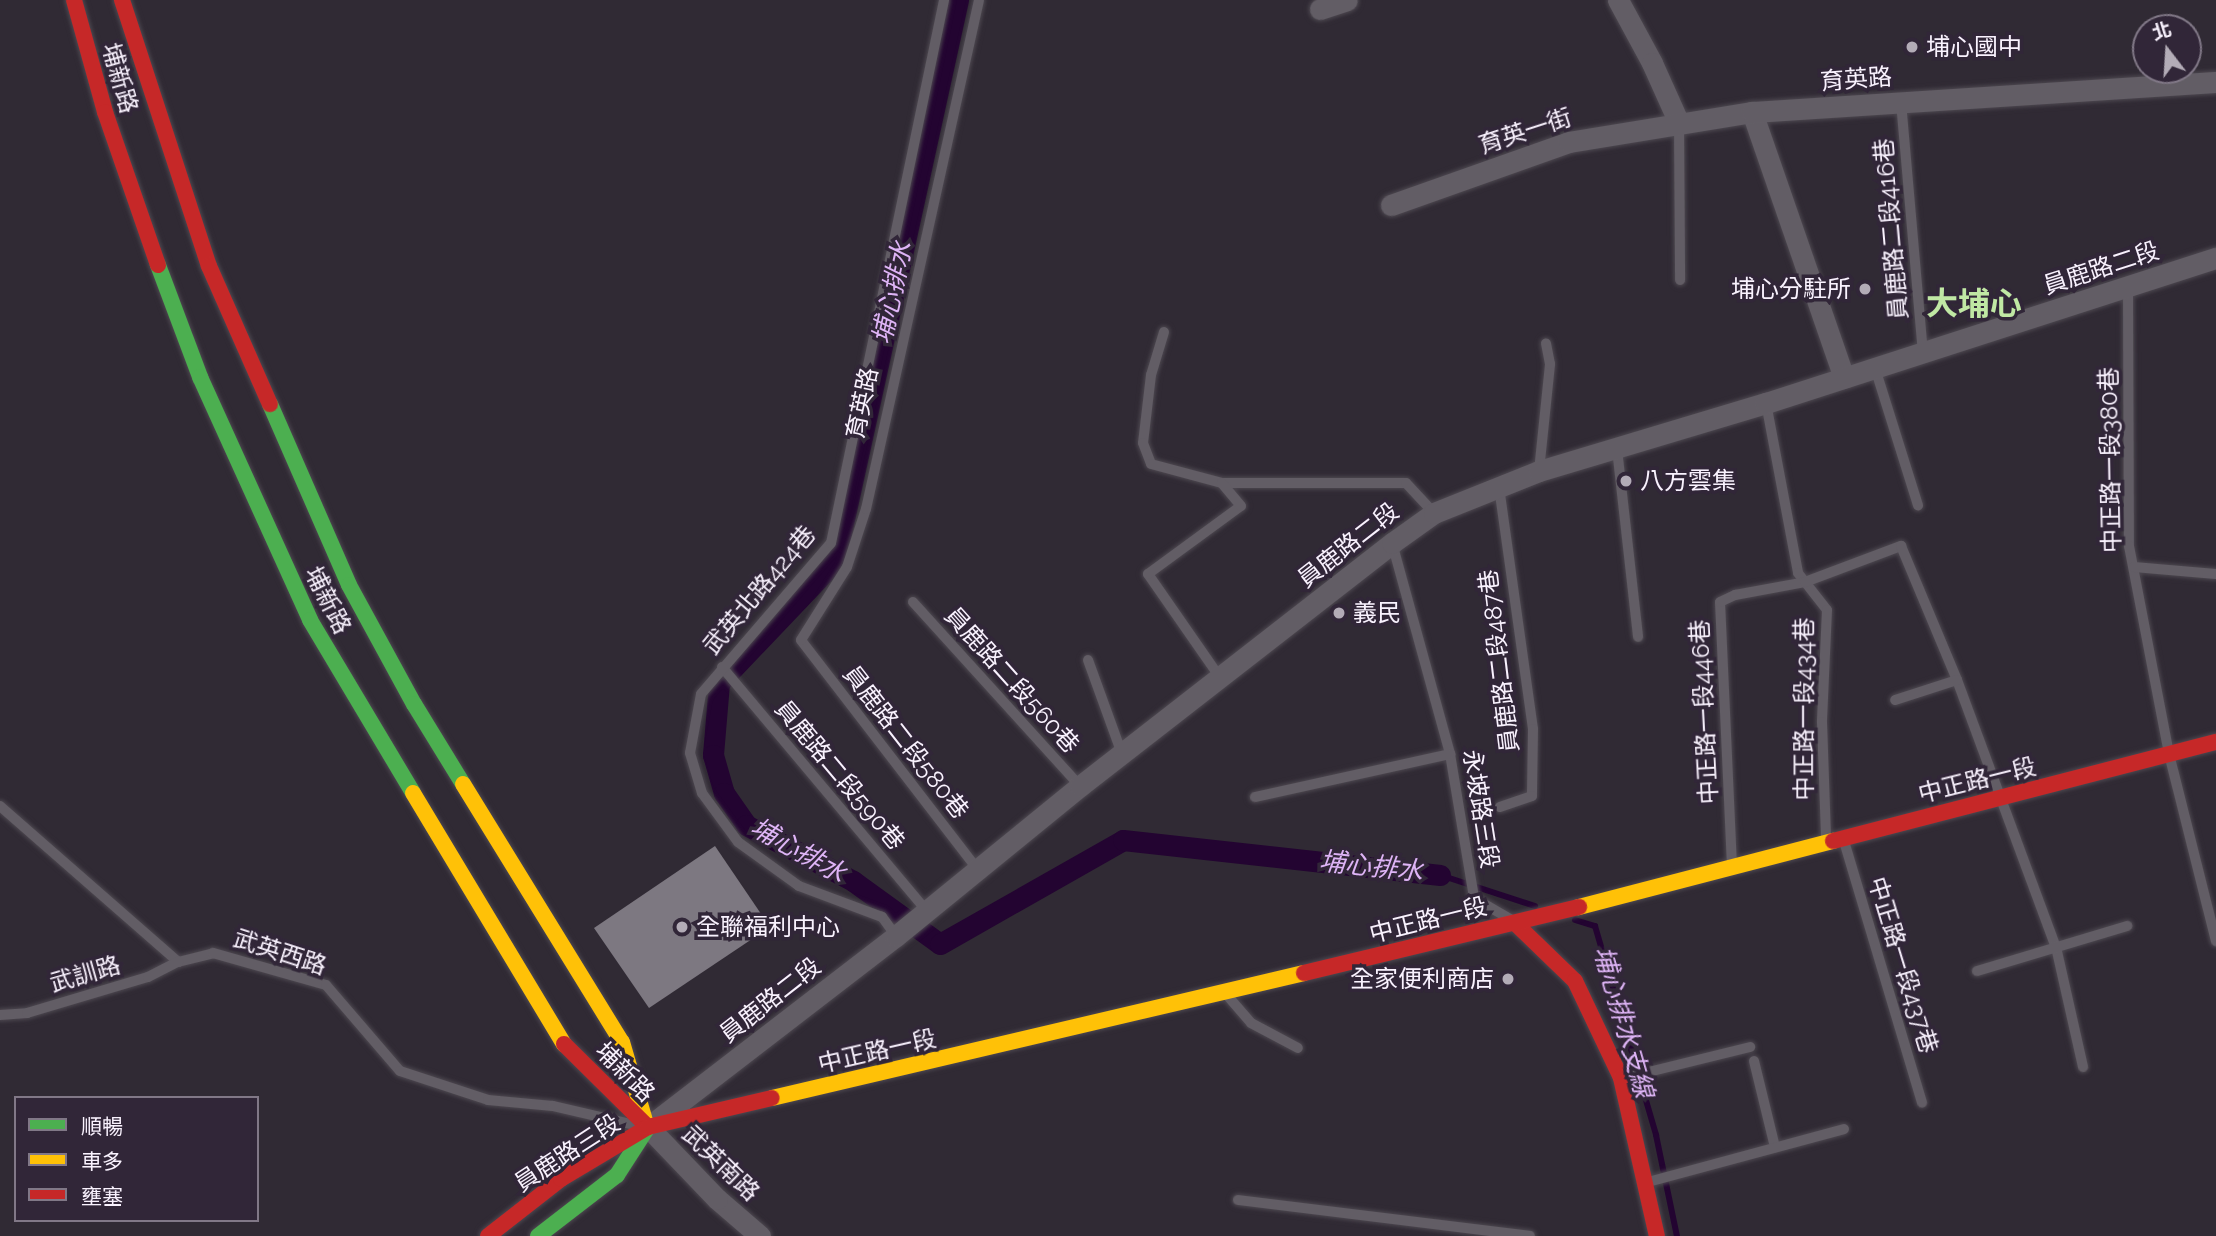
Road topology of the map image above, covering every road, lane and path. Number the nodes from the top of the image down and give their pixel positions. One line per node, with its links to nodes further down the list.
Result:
1 (74, 0): 69 (street, 埔新路)
2 (122, 0): 69 (street, 埔新路)
3 (944, 0): 36 (lane, 武英北路424巷)
4 (979, 0): 34 (lane, 育英路)
5 (1347, 0): 7 (street)
6 (1618, 0): 11 (street)
7 (1321, 9)
8 (2216, 82): 9 (street, 育英路)
9 (1901, 102): 10 (street, 育英路); 18 (lane, 員鹿路二段416巷)
10 (1752, 112): 11 (street, 育英路); 20 (street)
11 (1679, 123): 12 (street, 育英一街); 14 (lane)
12 (1391, 205)
13 (2216, 258): 15 (street, 員鹿路二段)
14 (1680, 280)
15 (2129, 288): 18 (street, 員鹿路二段); 29 (lane, 中正路一段380巷)
16 (1164, 332): 24 (lane)
17 (1546, 344): 23 (lane)
18 (1923, 353): 19 (street, 員鹿路二段)
19 (1875, 368): 20 (street, 員鹿路二段); 26 (lane)
20 (1844, 378): 21 (street, 員鹿路二段)
21 (1766, 403): 22 (street, 員鹿路二段); 31 (lane, 中正路一段434巷)
22 (1617, 449): 23 (street, 員鹿路二段); 33 (lane)
23 (1539, 471): 25 (street, 員鹿路二段)
24 (1222, 483): 27 (lane); 37 (lane)
25 (1499, 487): 27 (street, 員鹿路二段); 48 (lane, 員鹿路二段487巷)
26 (1918, 505)
27 (1434, 513): 28 (street, 員鹿路二段)
28 (1392, 543): 37 (street, 員鹿路二段); 42 (lane, 永坡路三段)
29 (2134, 567): 30 (lane); 43 (lane, 中正路一段380巷)
30 (2216, 574)
31 (1805, 582): 38 (lane, 中正路一段434巷); 50 (lane, 中正路一段434巷); 51 (lane, 中正路一段446巷)
32 (913, 602): 44 (lane, 員鹿路二段560巷)
33 (1638, 637)
34 (801, 640): 52 (lane, 員鹿路二段580巷)
35 (1088, 660): 41 (lane)
36 (722, 667): 53 (lane, 員鹿路二段590巷); 56 (lane, 武英北路424巷)
37 (1221, 679): 41 (street, 員鹿路二段)
38 (1957, 680): 39 (lane); 46 (lane)
39 (1895, 700)
40 (2216, 742): 43 (street, 中正路一段)
41 (1122, 754): 44 (street, 員鹿路二段)
42 (1450, 754): 45 (lane); 54 (lane, 永坡路三段)
43 (2169, 754): 46 (street, 中正路一段); 57 (lane, 中正路一段380巷)
44 (1080, 786): 52 (street, 員鹿路二段)
45 (1255, 797)
46 (2001, 797): 49 (street, 中正路一段); 58 (lane)
47 (0, 806): 59 (lane)
48 (1500, 807)
49 (1843, 838): 50 (street, 中正路一段); 68 (lane, 中正路一段437巷)
50 (1827, 841): 51 (street, 中正路一段)
51 (1732, 866): 54 (street, 中正路一段)
52 (978, 870): 53 (street, 員鹿路二段)
53 (927, 911): 56 (street, 員鹿路二段)
54 (1515, 923): 61 (street, 中正路一段); 67 (street, 永坡路三段)
55 (2127, 926): 58 (lane)
56 (896, 936): 69 (street, 員鹿路二段)
57 (2216, 940)
58 (2056, 947): 60 (lane); 66 (lane)
59 (178, 962): 62 (lane, 武訓路); 69 (lane, 武英西路)
60 (1977, 971)
61 (1225, 993): 64 (lane); 69 (street, 中正路一段)
62 (0, 1015)
63 (1750, 1047): 67 (lane)
64 (1298, 1048)
65 (1754, 1061): 71 (lane)
66 (2083, 1068)
67 (1621, 1078): 72 (street, 永坡路三段)
68 (1922, 1103)
69 (648, 1127): 74 (street, 員鹿路三段); 75 (street, 員鹿路三段); 76 (street, 武英南路)
70 (1844, 1129): 71 (lane)
71 (1774, 1147): 72 (lane)
72 (1646, 1183): 78 (street, 永坡路三段)
73 (1238, 1200): 77 (lane)
74 (488, 1236)
75 (538, 1236)
76 (760, 1236)
77 (1530, 1236)
78 (1657, 1236)

